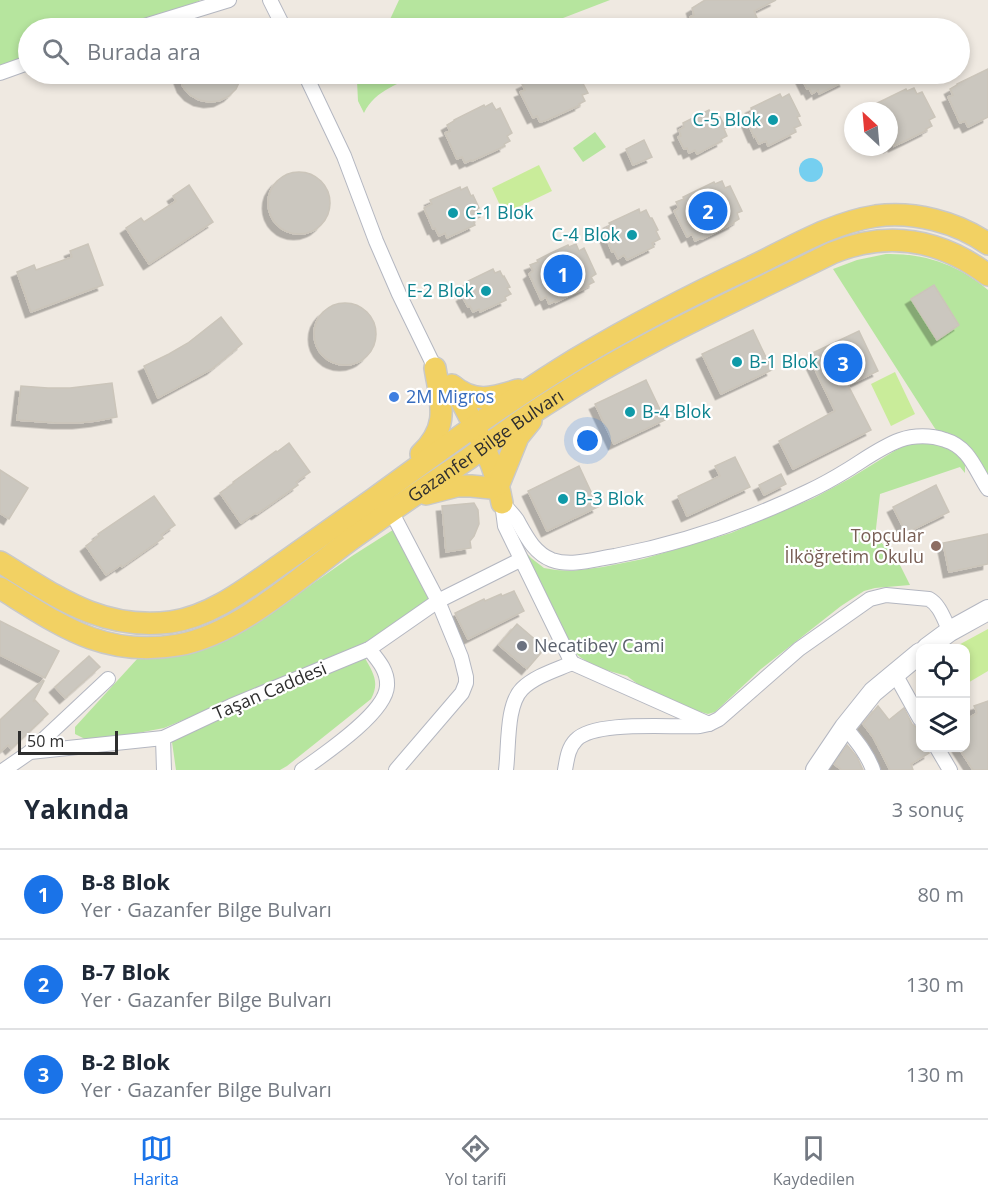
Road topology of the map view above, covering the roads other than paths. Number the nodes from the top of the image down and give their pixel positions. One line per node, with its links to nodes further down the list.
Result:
1 (229, 0): 3 (street)
2 (270, 0): 4 (street)
3 (170, 18)
4 (279, 18)
5 (18, 67): 6 (street)
6 (0, 73)
7 (310, 84): 12 (street)
8 (962, 229): 9 (main road); 10 (main road, Gazanfer Bilge Bulvarı); 14 (main road, Gazanfer Bilge Bulvarı)
9 (988, 232)
10 (988, 244)
11 (988, 275): 14 (main road, Gazanfer Bilge Bulvarı)
12 (435, 368): 13 (main road)
13 (447, 391): 14 (main road); 15 (main road); 20 (main road)
14 (545, 392): 15 (main road); 16 (main road, Gazanfer Bilge Bulvarı); 18 (main road)
15 (467, 431): 16 (main road); 20 (main road)
16 (478, 451): 18 (main road); 19 (main road, Gazanfer Bilge Bulvarı)
17 (988, 489): 18 (street)
18 (497, 492): 19 (main road); 21 (street)
19 (411, 498): 20 (main road, Gazanfer Bilge Bulvarı)
20 (384, 503): 22 (main road, Gazanfer Bilge Bulvarı); 23 (main road, Gazanfer Bilge Bulvarı); 24 (street)
21 (520, 560): 24 (street, Taşan Caddesi); 30 (street)
22 (0, 562)
23 (0, 588)
24 (438, 602): 28 (street, Taşan Caddesi); 42 (street)
25 (988, 610): 26 (main road)
26 (950, 631): 27 (main road); 34 (street)
27 (932, 644)
28 (369, 650): 36 (street, Taşan Caddesi); 41 (street)
29 (916, 657): 31 (main road)
30 (572, 663): 34 (street); 43 (street)
31 (895, 674): 33 (street); 35 (main road)
32 (108, 679): 37 (street)
33 (916, 710)
34 (709, 724): 44 (street)
35 (845, 727): 45 (main road); 46 (street)
36 (163, 738): 37 (street, Taşan Caddesi); 40 (street)
37 (30, 752): 39 (street, Taşan Caddesi)
38 (940, 752): 47 (street)
39 (4, 770)
40 (164, 770)
41 (302, 770)
42 (396, 770)
43 (506, 770)
44 (565, 770)
45 (816, 770)
46 (873, 770)
47 (950, 770)

